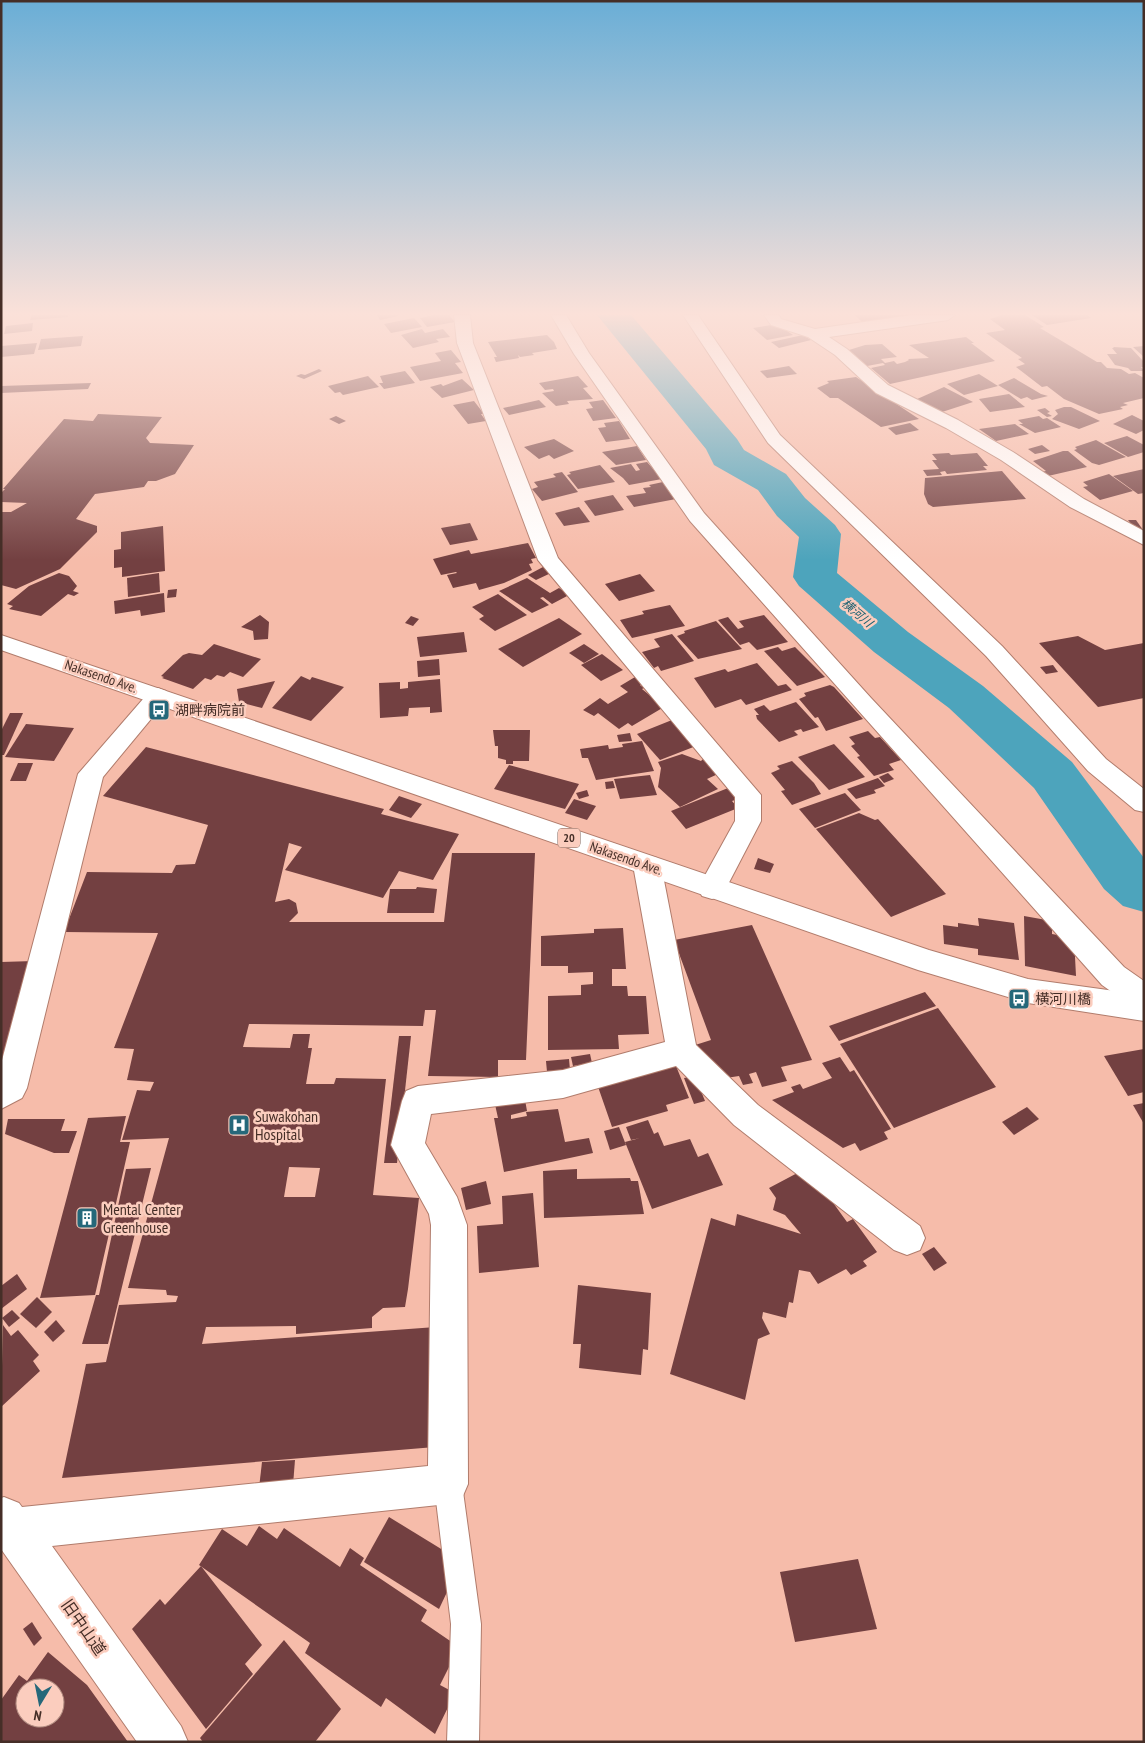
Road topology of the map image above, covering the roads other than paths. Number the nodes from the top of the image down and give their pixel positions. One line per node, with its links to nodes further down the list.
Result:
1 (485, 396): 10 (main road)
2 (612, 396): 11 (main road)
3 (745, 396): 8 (main road)
4 (897, 396): 5 (main road)
5 (1144, 539)
6 (1, 642): 7 (main road, Nakasendo Ave. / 20)
7 (158, 696): 9 (main road, Nakasendo Ave. / 20); 14 (main road)
8 (1144, 803)
9 (647, 865): 10 (main road, Nakasendo Ave. / 20); 13 (main road)
10 (712, 888): 12 (main road, Nakasendo Ave. / 20)
11 (1144, 998)
12 (1144, 1008)
13 (682, 1051): 15 (main road); 16 (main road)
14 (1, 1095)
15 (908, 1238)
16 (448, 1484): 17 (main road); 19 (lane)
17 (6, 1521): 18 (main road, 旧中山道)
18 (165, 1742)
19 (463, 1742)

